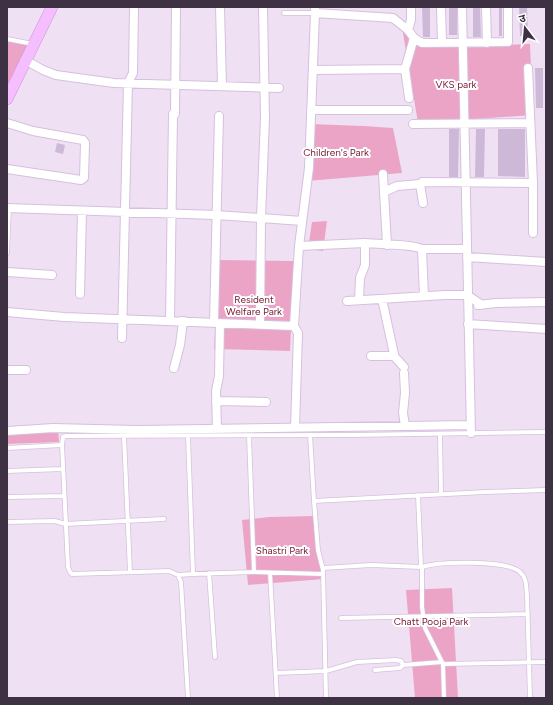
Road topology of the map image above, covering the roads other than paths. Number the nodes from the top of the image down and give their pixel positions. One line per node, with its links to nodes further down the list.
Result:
1 (52, 7): 19 (main road)
2 (134, 7): 24 (street)
3 (176, 7): 25 (street)
4 (220, 7): 26 (street)
5 (263, 7): 27 (street)
6 (411, 7): 13 (street)
7 (441, 7): 17 (street)
8 (462, 7): 18 (street)
9 (486, 7): 16 (street)
10 (508, 7): 16 (street)
11 (315, 10): 12 (lane); 13 (street); 23 (street)
12 (284, 13)
13 (408, 30): 14 (street)
14 (414, 38): 17 (street); 22 (street)
15 (7, 39): 19 (lane)
16 (487, 42): 18 (street)
17 (442, 43): 18 (street)
18 (463, 43): 37 (street)
19 (34, 44): 20 (main road)
20 (26, 60): 24 (street); 29 (main road)
21 (528, 68): 35 (street)
22 (405, 69): 23 (street); 30 (street)
23 (313, 70): 31 (street)
24 (128, 83): 25 (street); 47 (street)
25 (176, 85): 26 (street); 48 (street)
26 (222, 86): 27 (street)
27 (265, 88): 28 (street); 50 (street)
28 (279, 88)
29 (8, 92)
30 (409, 98)
31 (311, 110): 32 (street); 51 (street)
32 (408, 110)
33 (219, 116): 49 (street)
34 (7, 123): 38 (street)
35 (530, 123): 37 (street); 41 (street)
36 (413, 124): 37 (street)
37 (464, 124): 40 (street)
38 (7, 169)
39 (383, 174): 43 (street)
40 (466, 182): 41 (street); 42 (street); 58 (street)
41 (533, 183): 52 (street)
42 (420, 184): 43 (street); 44 (street)
43 (384, 192): 54 (street)
44 (423, 203)
45 (8, 208): 46 (street); 57 (lane)
46 (82, 211): 47 (street); 62 (street)
47 (124, 212): 48 (street); 72 (street)
48 (172, 214): 49 (street); 73 (street)
49 (216, 215): 50 (street); 75 (street)
50 (261, 218): 51 (street); 76 (street)
51 (302, 220): 55 (street)
52 (533, 233)
53 (365, 243): 54 (street); 55 (street); 66 (street)
54 (387, 245): 56 (street)
55 (299, 246): 78 (street)
56 (422, 249): 58 (street); 64 (street)
57 (7, 253)
58 (467, 253): 59 (street); 63 (street)
59 (546, 262)
60 (7, 272): 61 (street)
61 (52, 275)
62 (80, 294)
63 (467, 295): 64 (street); 69 (street); 70 (street)
64 (424, 296): 65 (street)
65 (382, 299): 66 (street); 81 (street)
66 (359, 300): 67 (street)
67 (347, 301)
68 (546, 302): 69 (street)
69 (482, 305): 70 (street)
70 (468, 307): 77 (street)
71 (7, 312): 72 (street)
72 (122, 319): 73 (street); 80 (street)
73 (170, 321): 74 (street)
74 (183, 321): 75 (street); 83 (street)
75 (217, 323): 76 (street); 86 (street)
76 (260, 324): 78 (street)
77 (468, 324): 79 (street); 91 (street)
78 (294, 326): 89 (street)
79 (546, 329)
80 (122, 338)
81 (393, 355): 82 (street); 88 (street)
82 (371, 356)
83 (174, 368)
84 (7, 370): 85 (street)
85 (26, 370)
86 (216, 401): 87 (street); 90 (street)
87 (266, 402)
88 (405, 426): 91 (street); 93 (street)
89 (295, 428): 90 (street); 93 (street)
90 (217, 429): 92 (street)
91 (470, 429): 94 (lane); 95 (lane)
92 (7, 431)
93 (310, 431): 95 (lane); 98 (lane); 108 (lane)
94 (546, 432)
95 (440, 434): 104 (lane)
96 (124, 436): 97 (lane); 99 (lane); 110 (lane)
97 (188, 436): 98 (lane); 119 (lane)
98 (249, 436): 116 (lane)
99 (62, 445): 100 (lane); 101 (lane)
100 (7, 448)
101 (63, 469): 102 (lane); 106 (lane)
102 (7, 471)
103 (546, 490): 104 (lane)
104 (441, 494): 105 (lane)
105 (418, 495): 108 (lane); 113 (lane)
106 (64, 496): 107 (lane); 112 (lane)
107 (7, 497)
108 (314, 501): 114 (lane)
109 (164, 519): 110 (lane)
110 (128, 520): 112 (lane); 115 (lane)
111 (7, 522): 112 (lane)
112 (65, 524): 115 (lane)
113 (422, 566): 114 (lane); 122 (lane); 123 (lane)
114 (323, 568): 120 (lane)
115 (130, 572): 121 (lane)
116 (254, 572): 117 (lane); 118 (lane)
117 (209, 573): 119 (lane); 125 (lane)
118 (270, 573): 120 (lane); 132 (lane)
119 (193, 574): 121 (lane)
120 (323, 574): 131 (lane)
121 (178, 576): 133 (lane)
122 (528, 614): 123 (lane); 126 (lane)
123 (423, 616): 124 (lane); 128 (lane)
124 (340, 618)
125 (215, 657)
126 (529, 662): 127 (lane); 128 (lane); 137 (lane)
127 (546, 662)
128 (442, 663): 129 (lane); 136 (lane)
129 (403, 664): 130 (lane); 131 (lane)
130 (375, 670)
131 (326, 671): 132 (lane); 135 (lane)
132 (276, 673): 134 (lane)
133 (188, 698)
134 (277, 698)
135 (326, 698)
136 (444, 698)
137 (530, 698)

